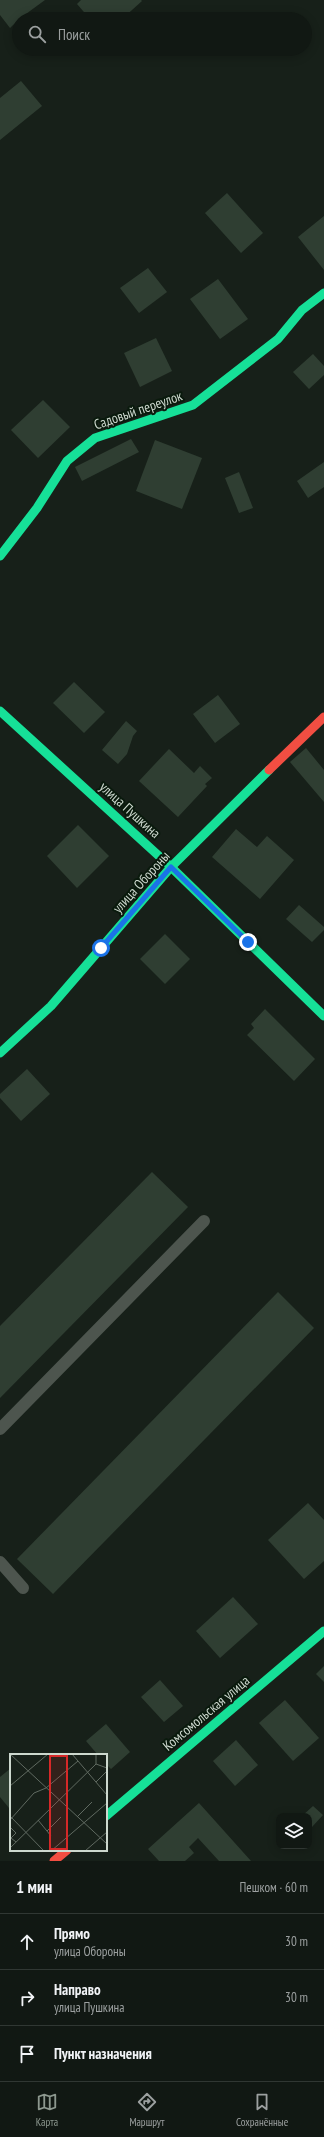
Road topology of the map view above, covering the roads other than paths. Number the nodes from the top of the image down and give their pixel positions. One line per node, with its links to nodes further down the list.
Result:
1 (324, 293): 2 (street, Садовый переулок)
2 (0, 556)
3 (0, 711): 5 (street, улица Пушкина)
4 (324, 717): 5 (street, улица Обороны)
5 (171, 867): 6 (street, улица Пушкина); 7 (street, улица Обороны)
6 (324, 1016)
7 (0, 1054)
8 (204, 1221): 9 (lane)
9 (0, 1429)
10 (0, 1562): 11 (lane)
11 (23, 1588)
12 (324, 1631): 13 (street, Комсомольская улица)
13 (107, 1815)
14 (65, 1851): 15 (street)
15 (54, 1861)

